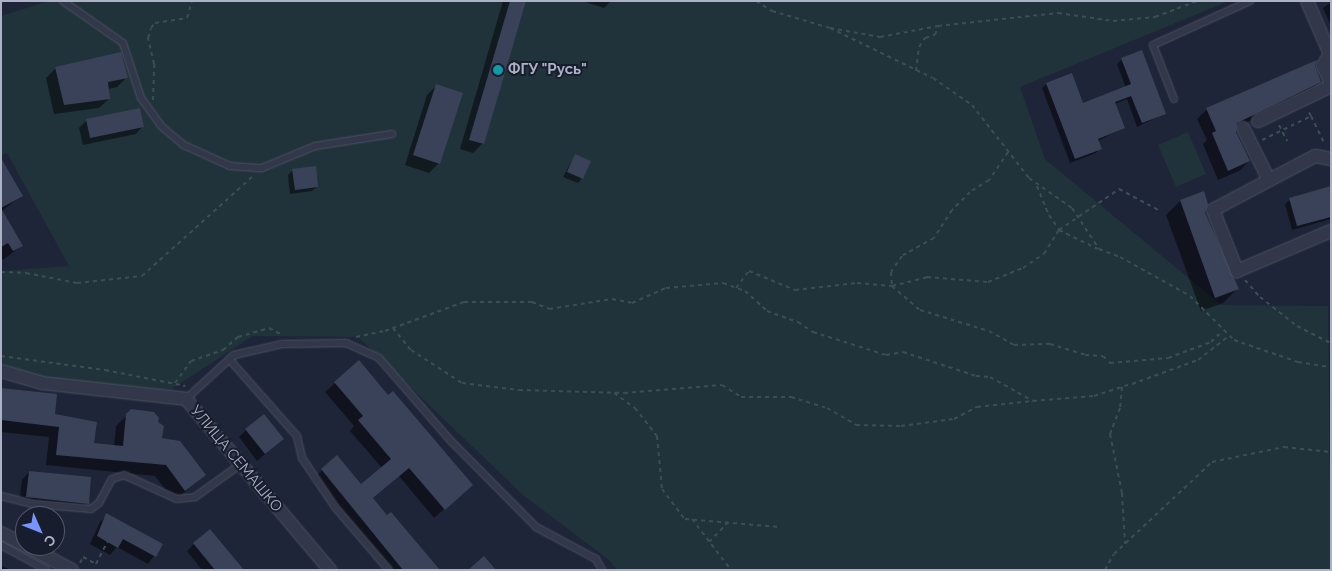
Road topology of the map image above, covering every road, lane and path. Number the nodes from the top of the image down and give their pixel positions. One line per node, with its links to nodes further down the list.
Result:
1 (63, 1): 13 (lane)
2 (192, 1): 13 (path)
3 (756, 1): 8 (path)
4 (1197, 1): 7 (path)
5 (1250, 1): 11 (lane)
6 (1307, 1): 10 (street)
7 (938, 26): 8 (path); 9 (path)
8 (830, 28): 9 (path)
9 (916, 71): 22 (path)
10 (1331, 85): 16 (street)
11 (1174, 99)
12 (1305, 104): 14 (path)
13 (153, 115): 24 (lane)
14 (1311, 116): 18 (path); 23 (path)
15 (1276, 119): 18 (path)
16 (1258, 121)
17 (1243, 128): 21 (street)
18 (1282, 130): 20 (path); 21 (path)
19 (392, 134): 24 (lane)
20 (1288, 141)
21 (1251, 146): 25 (street)
22 (1008, 152): 26 (path); 34 (path)
23 (1329, 154): 25 (street)
24 (262, 168): 33 (path)
25 (1269, 180): 32 (street)
26 (1036, 184): 28 (path); 29 (path)
27 (1160, 211): 28 (path)
28 (1078, 217): 29 (path); 31 (path)
29 (1059, 230): 31 (path); 34 (path)
30 (1331, 231): 32 (street)
31 (1099, 249): 37 (path)
32 (1238, 271): 41 (path)
33 (1, 272)
34 (892, 286): 35 (path); 37 (path)
35 (736, 288): 36 (path); 50 (path)
36 (393, 328): 40 (path); 48 (path)
37 (1223, 330): 39 (path)
38 (284, 336): 46 (path)
39 (1229, 336): 44 (path); 47 (path)
40 (349, 337)
41 (1331, 343)
42 (1, 356): 46 (path)
43 (229, 359): 49 (lane); 68 (lane); 69 (lane)
44 (1331, 367)
45 (1, 371): 49 (street, УЛИЦА СЕМАШКО)
46 (175, 383): 49 (path)
47 (1122, 387): 50 (path); 62 (path)
48 (614, 393): 50 (path); 54 (path)
49 (190, 395): 52 (street, УЛИЦА СЕМАШКО)
50 (1033, 401)
51 (1331, 452): 62 (path)
52 (240, 464): 53 (lane); 67 (street, УЛИЦА СЕМАШКО)
53 (1, 496)
54 (692, 520): 55 (path); 60 (path)
55 (728, 522): 56 (path); 60 (path)
56 (780, 526)
57 (1, 533): 58 (street)
58 (15, 540)
59 (108, 542): 66 (path)
60 (709, 542): 70 (path)
61 (1, 544): 64 (lane)
62 (1125, 545): 71 (path)
63 (45, 556): 65 (street)
64 (47, 570)
65 (72, 570)
66 (76, 570)
67 (330, 570)
68 (389, 570)
69 (602, 570)
70 (731, 570)
71 (1105, 570)

